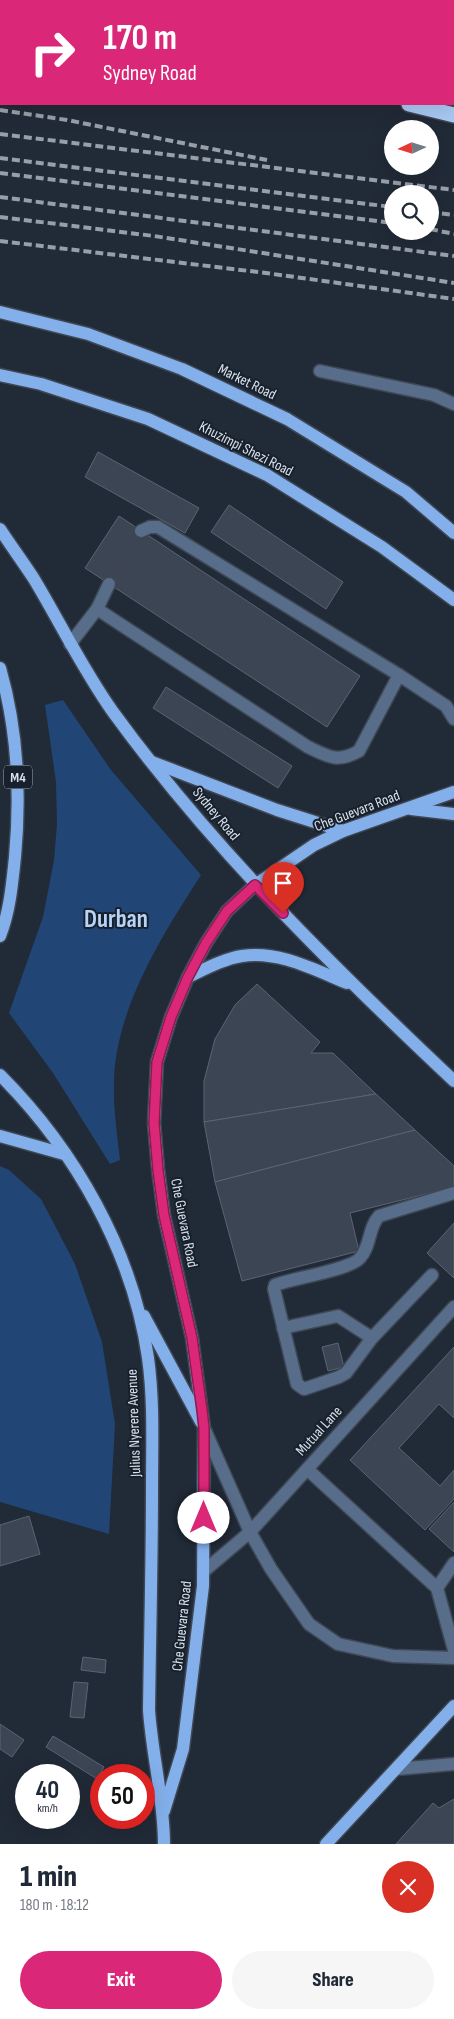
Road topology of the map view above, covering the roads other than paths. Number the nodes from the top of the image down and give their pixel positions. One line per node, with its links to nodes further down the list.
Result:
1 (414, 105): 2 (highway)
2 (454, 114)
3 (0, 312): 9 (main road, Market Road)
4 (320, 371): 6 (street)
5 (0, 375): 11 (main road, Khuzimpi Shezi Road)
6 (454, 404)
7 (0, 529): 13 (main road, Sydney Road)
8 (141, 531): 15 (street)
9 (454, 533)
10 (109, 584): 12 (street)
11 (454, 600)
12 (97, 609): 13 (street); 15 (street)
13 (70, 644): 17 (main road, Sydney Road)
14 (1, 673): 23 (main road, M4)
15 (399, 675): 16 (street)
16 (454, 720)
17 (149, 761): 21 (main road); 22 (main road, Sydney Road)
18 (454, 792): 19 (main road, Che Guevara Road)
19 (409, 809): 20 (main road); 21 (main road, Che Guevara Road)
20 (454, 814)
21 (343, 831): 22 (main road, Che Guevara Road)
22 (255, 885): 26 (main road, Che Guevara Road); 27 (main road, Sydney Road)
23 (12, 886): 24 (main road); 25 (main road, M4)
24 (0, 898)
25 (0, 936)
26 (188, 977): 27 (main road); 38 (main road, Che Guevara Road)
27 (352, 985): 29 (main road, Sydney Road)
28 (0, 1075): 31 (main road, Julius Nyerere Avenue)
29 (454, 1081)
30 (0, 1136): 31 (main road)
31 (64, 1154): 34 (main road, Julius Nyerere Avenue)
32 (454, 1193): 36 (street)
33 (432, 1275): 37 (street)
34 (136, 1301): 38 (main road); 49 (main road, Julius Nyerere Avenue)
35 (454, 1307): 39 (street, Mutual Lane)
36 (283, 1328): 37 (street); 37 (street)
37 (372, 1338)
38 (204, 1428): 40 (street); 42 (main road, Che Guevara Road)
39 (307, 1469): 40 (street, Mutual Lane); 43 (street)
40 (250, 1532): 42 (street, Mutual Lane); 45 (street)
41 (454, 1563): 43 (street)
42 (204, 1571): 49 (main road, Che Guevara Road)
43 (437, 1588): 44 (street)
44 (454, 1650)
45 (454, 1658)
46 (454, 1706): 48 (main road)
47 (454, 1764): 48 (street)
48 (397, 1769): 51 (main road)
49 (164, 1811): 50 (main road)
50 (164, 1844)
51 (326, 1844)

